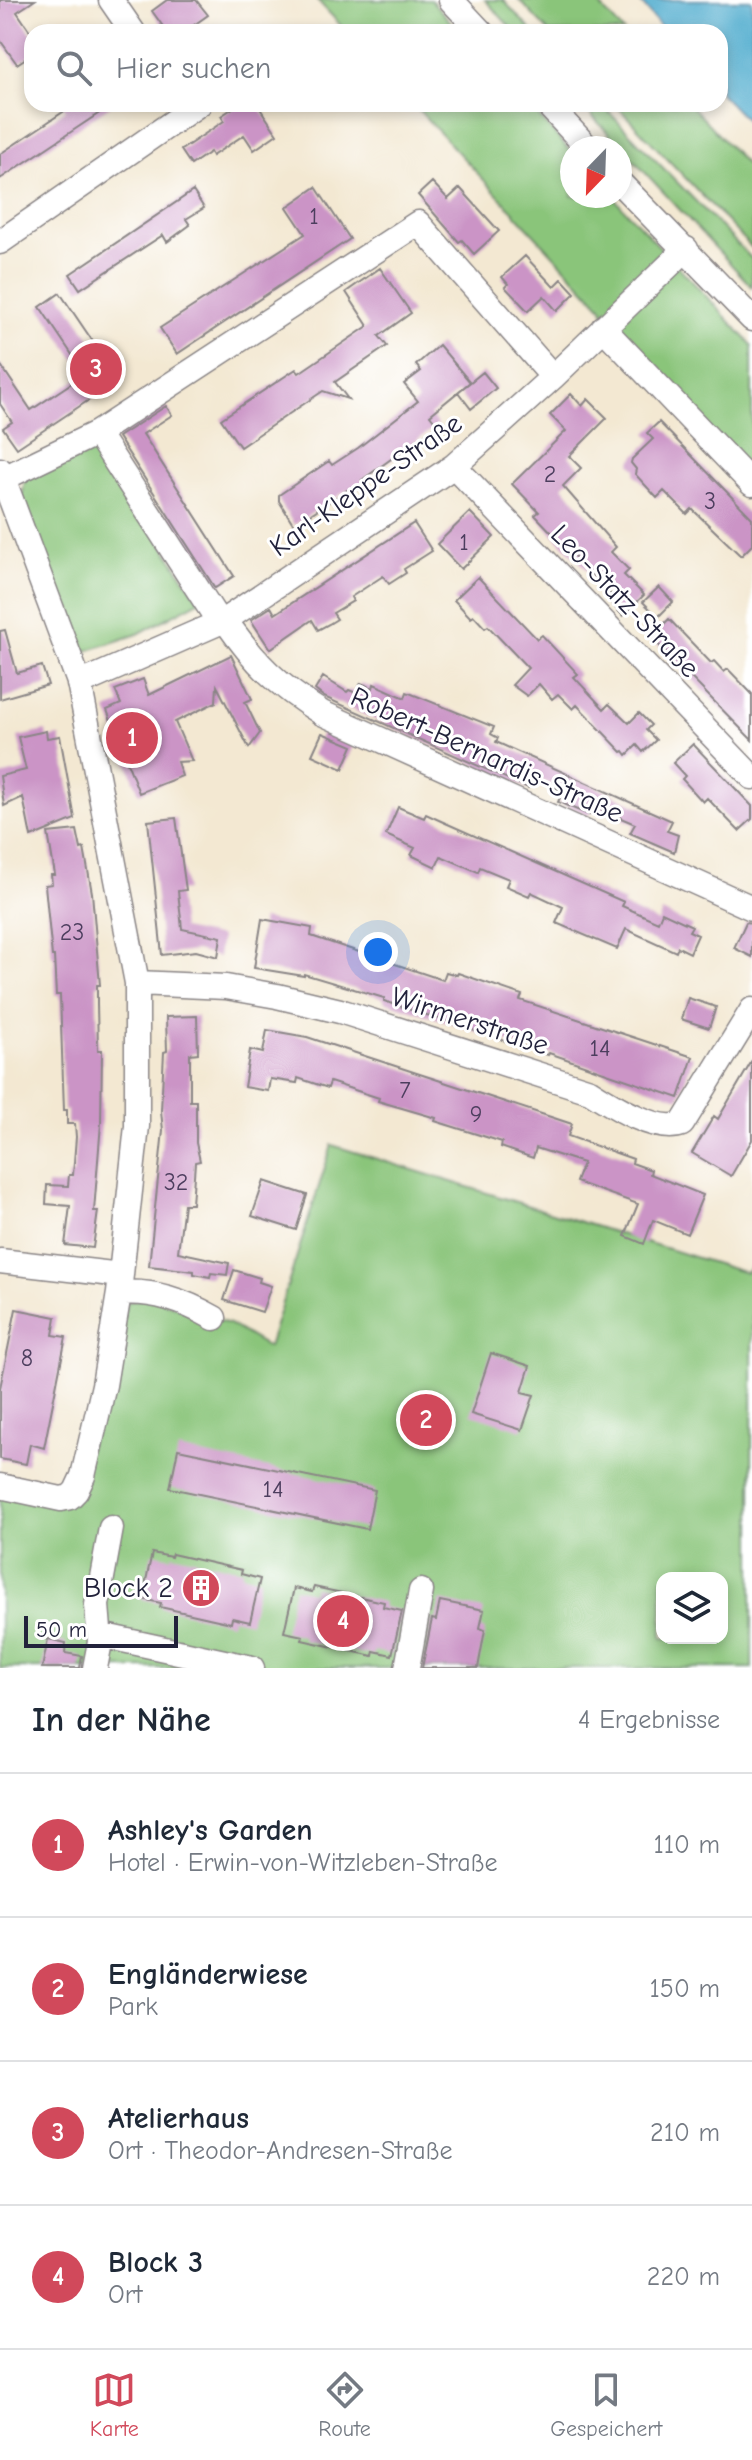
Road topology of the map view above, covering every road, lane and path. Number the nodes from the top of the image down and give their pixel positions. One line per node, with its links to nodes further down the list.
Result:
1 (111, 0): 3 (street)
2 (451, 0): 4 (street)
3 (128, 24)
4 (474, 24)
5 (182, 112): 9 (street)
6 (554, 112): 7 (street)
7 (577, 136)
8 (632, 195): 10 (street)
9 (0, 242)
10 (686, 249): 11 (street); 12 (street, Karl-Kleppe-Straße)
11 (752, 319)
12 (603, 328): 13 (street, Karl-Kleppe-Straße); 17 (street)
13 (553, 377): 14 (street); 15 (street, Karl-Kleppe-Straße)
14 (97, 433): 16 (street); 18 (street, Robert-Bernardis-Straße)
15 (454, 466): 18 (street, Karl-Kleppe-Straße); 20 (street, Leo-Statz-Straße)
16 (2, 474): 19 (street)
17 (752, 484)
18 (222, 621): 19 (street, Karl-Kleppe-Straße); 21 (street, Robert-Bernardis-Straße)
19 (79, 684): 22 (street)
20 (752, 777)
21 (752, 908)
22 (137, 983): 23 (street, Wirmerstraße); 25 (street)
23 (752, 1010)
24 (0, 1261): 25 (street)
25 (120, 1284): 26 (street); 27 (street)
26 (214, 1318)
27 (0, 1486)
28 (111, 1528): 30 (street)
29 (421, 1591): 33 (street)
30 (100, 1635): 31 (street); 32 (street)
31 (95, 1668)
32 (252, 1668)
33 (407, 1668)

